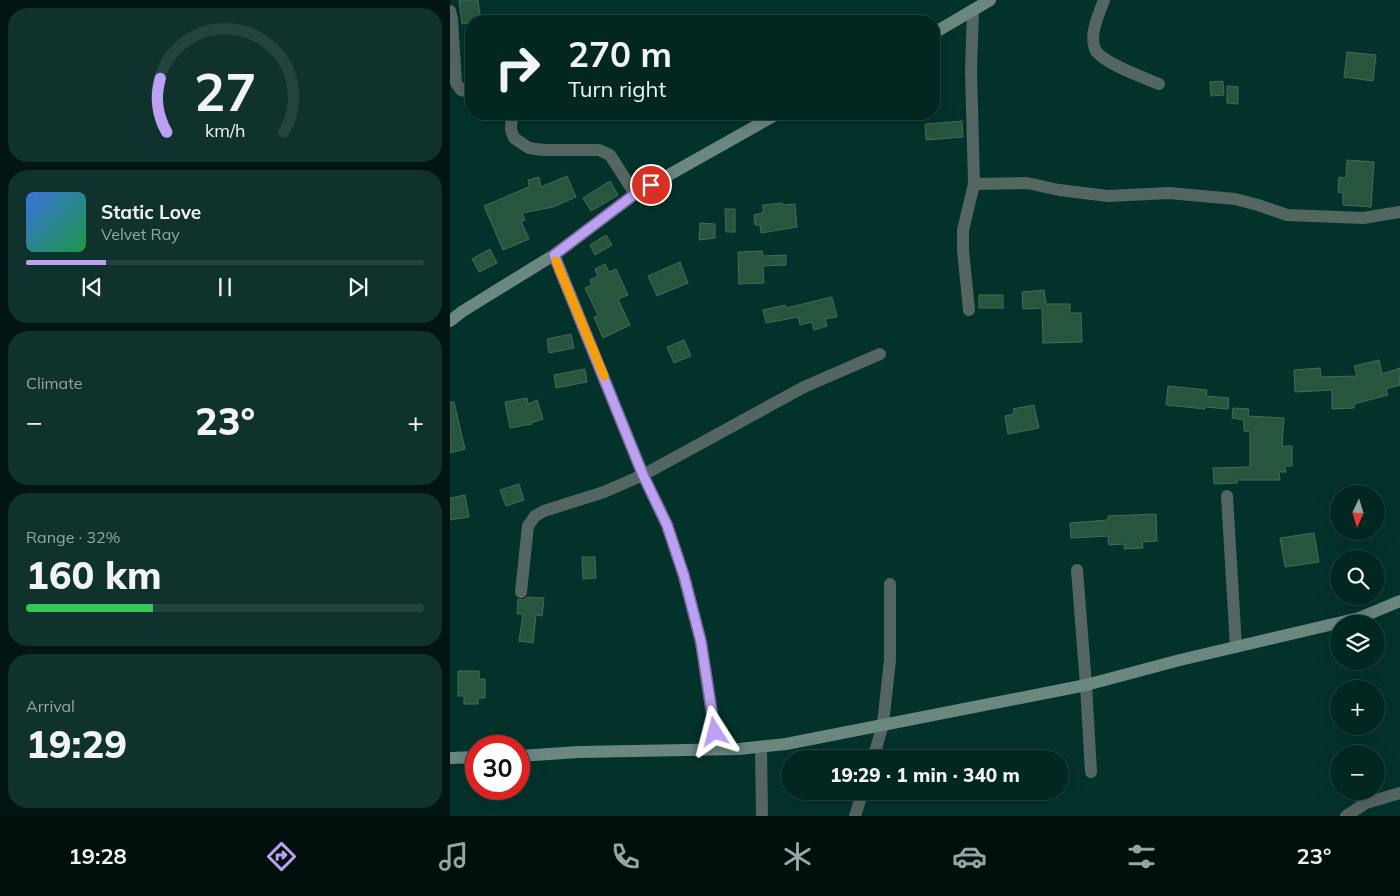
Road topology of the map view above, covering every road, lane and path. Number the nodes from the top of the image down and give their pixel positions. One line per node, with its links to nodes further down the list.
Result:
1 (990, 0): 4 (street)
2 (1104, 0): 6 (street)
3 (450, 11): 7 (street)
4 (973, 11): 5 (street); 10 (street)
5 (940, 30)
6 (1159, 84)
7 (465, 91)
8 (512, 120): 11 (street)
9 (766, 120): 11 (street)
10 (974, 184): 12 (street); 14 (street)
11 (635, 194): 13 (street)
12 (1400, 212)
13 (554, 255): 15 (street); 17 (street)
14 (969, 310)
15 (450, 322)
16 (880, 354): 17 (street)
17 (643, 475): 21 (street); 27 (street)
18 (1227, 496): 23 (street)
19 (1077, 570): 24 (street)
20 (890, 584): 25 (street)
21 (522, 592)
22 (1400, 601): 23 (street)
23 (1236, 647): 24 (street)
24 (1086, 685): 25 (street); 32 (street)
25 (883, 724): 26 (street); 28 (street)
26 (761, 747): 27 (street); 35 (street)
27 (717, 750): 29 (street)
28 (876, 750)
29 (530, 755)
30 (465, 757): 31 (street)
31 (450, 758)
32 (1091, 772)
33 (1400, 793): 37 (street)
34 (860, 800): 36 (street)
35 (762, 816)
36 (856, 816)
37 (1346, 816)

